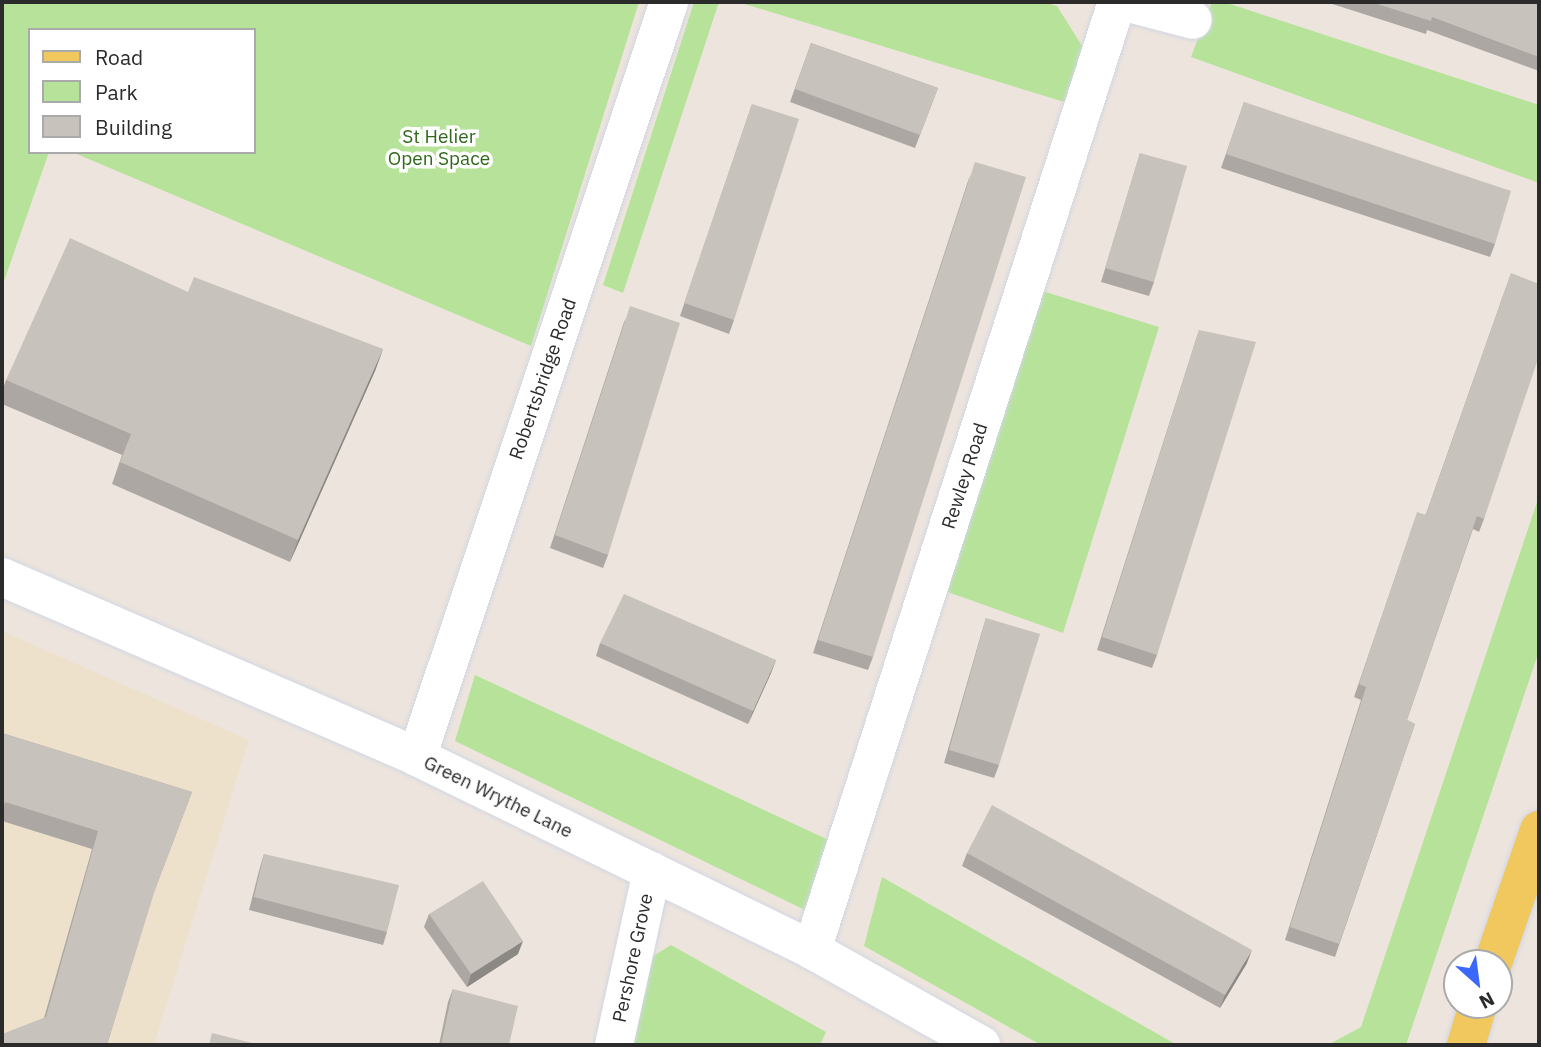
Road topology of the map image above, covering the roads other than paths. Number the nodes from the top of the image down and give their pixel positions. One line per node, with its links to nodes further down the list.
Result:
1 (669, 2): 6 (street, Robertsbridge Road)
2 (1116, 2): 10 (street, Rewley Road)
3 (1125, 2): 4 (street)
4 (1193, 20)
5 (2, 577): 6 (street, Green Wrythe Lane)
6 (417, 757): 8 (street, Green Wrythe Lane)
7 (1539, 830): 9 (main road)
8 (652, 871): 10 (street, Green Wrythe Lane); 12 (street, Pershore Grove)
9 (1498, 949)
10 (812, 950): 13 (street, Green Wrythe Lane)
11 (1474, 1019): 14 (main road)
12 (614, 1045)
13 (981, 1045)
14 (1466, 1045)

